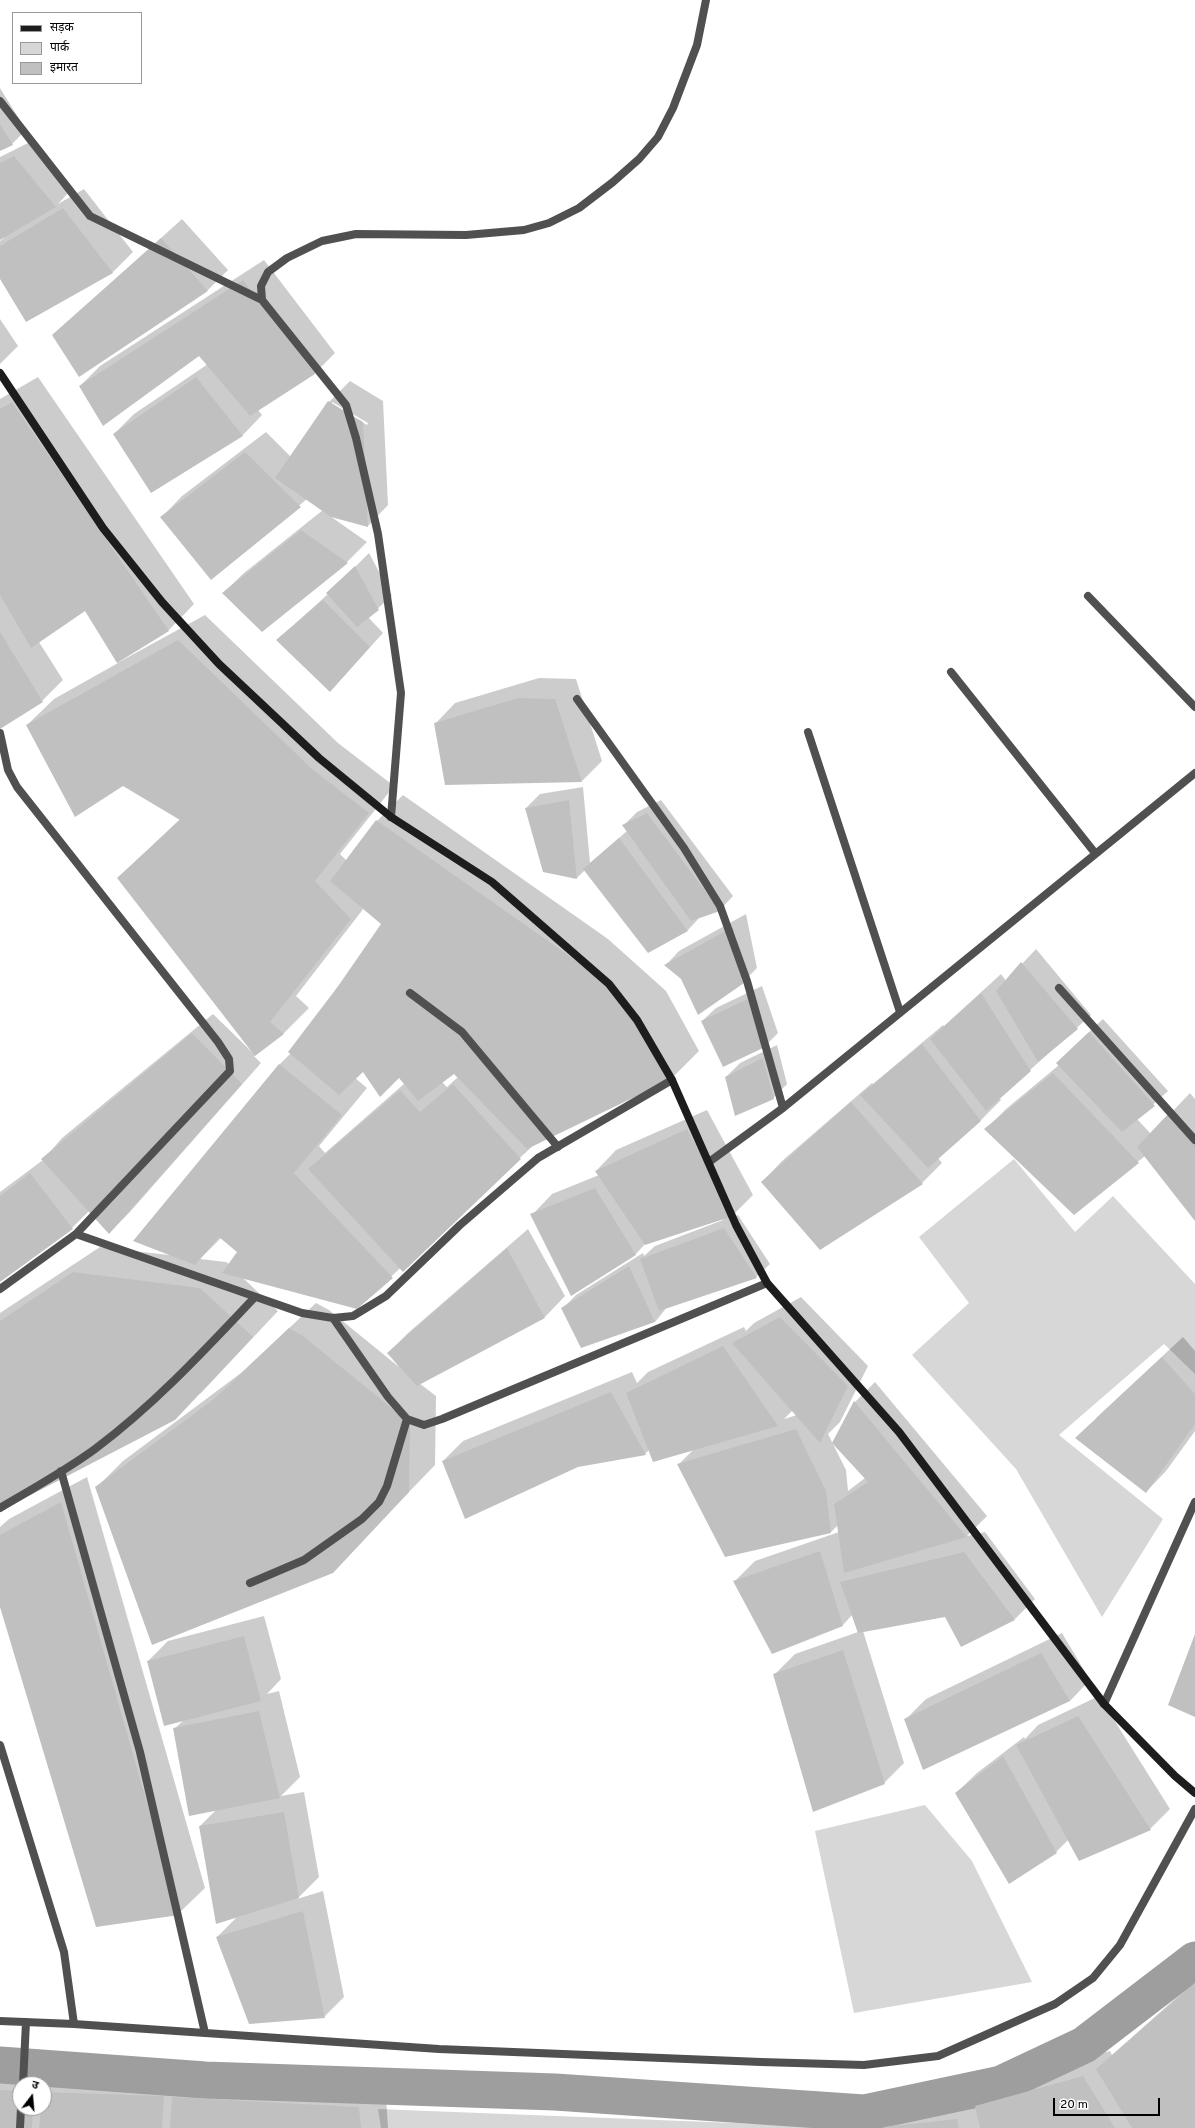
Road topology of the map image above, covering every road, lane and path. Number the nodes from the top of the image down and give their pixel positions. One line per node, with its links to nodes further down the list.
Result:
1 (706, 0): 3 (street)
2 (0, 101): 3 (street)
3 (262, 300): 12 (street)
4 (0, 373): 12 (street)
5 (1088, 596): 8 (street)
6 (951, 672): 13 (street)
7 (577, 699): 18 (street)
8 (1195, 707)
9 (808, 732): 16 (street)
10 (0, 733): 22 (street)
11 (1195, 773): 13 (street)
12 (391, 817): 17 (street)
13 (1095, 853): 16 (street)
14 (1059, 988): 19 (street)
15 (410, 993): 20 (street)
16 (900, 1012): 18 (street)
17 (672, 1080): 20 (street); 21 (street)
18 (783, 1108): 21 (street)
19 (1195, 1140)
20 (558, 1148): 26 (street)
21 (709, 1162): 23 (street)
22 (76, 1234): 24 (street); 25 (street)
23 (767, 1283): 27 (street); 32 (street)
24 (0, 1289)
25 (255, 1297): 26 (street); 28 (street)
26 (333, 1318): 27 (street)
27 (407, 1419): 31 (street)
28 (61, 1472): 30 (street); 39 (street)
29 (1195, 1502): 32 (street)
30 (0, 1508)
31 (250, 1583)
32 (1104, 1704): 34 (street)
33 (0, 1744): 38 (street)
34 (1195, 1793)
35 (1195, 1809): 39 (street)
36 (0, 2021): 37 (street)
37 (26, 2022): 38 (street); 40 (street)
38 (74, 2024): 39 (street)
39 (205, 2033)
40 (23, 2076)
41 (21, 2116): 42 (street)
42 (20, 2128)

